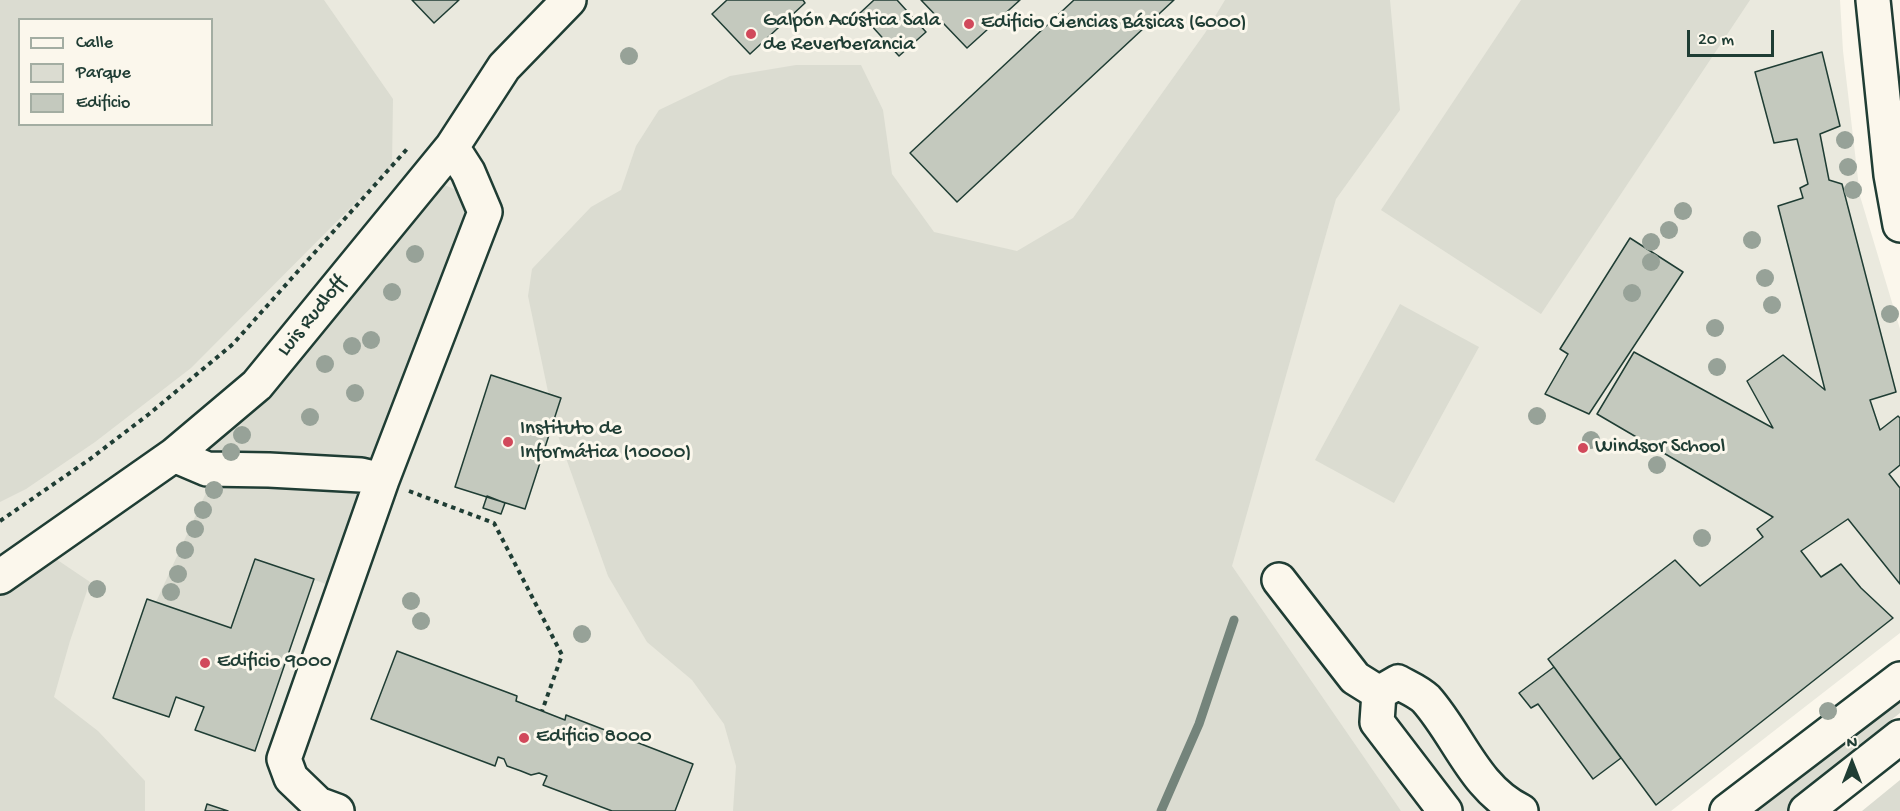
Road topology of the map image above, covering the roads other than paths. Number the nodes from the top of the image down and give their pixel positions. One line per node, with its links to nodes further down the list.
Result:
1 (569, 0): 3 (street, Luis Rudloff)
2 (1873, 0): 4 (street)
3 (452, 147): 5 (street, Luis Rudloff); 6 (street)
4 (1900, 225)
5 (174, 455): 6 (street); 7 (street, Luis Rudloff)
6 (382, 480): 12 (street)
7 (0, 577)
8 (1279, 580): 10 (street)
9 (1900, 679): 15 (street)
10 (1379, 693): 13 (street); 14 (street)
11 (1900, 737): 16 (street)
12 (337, 811)
13 (1445, 811)
14 (1521, 811)
15 (1727, 811)
16 (1806, 811)

